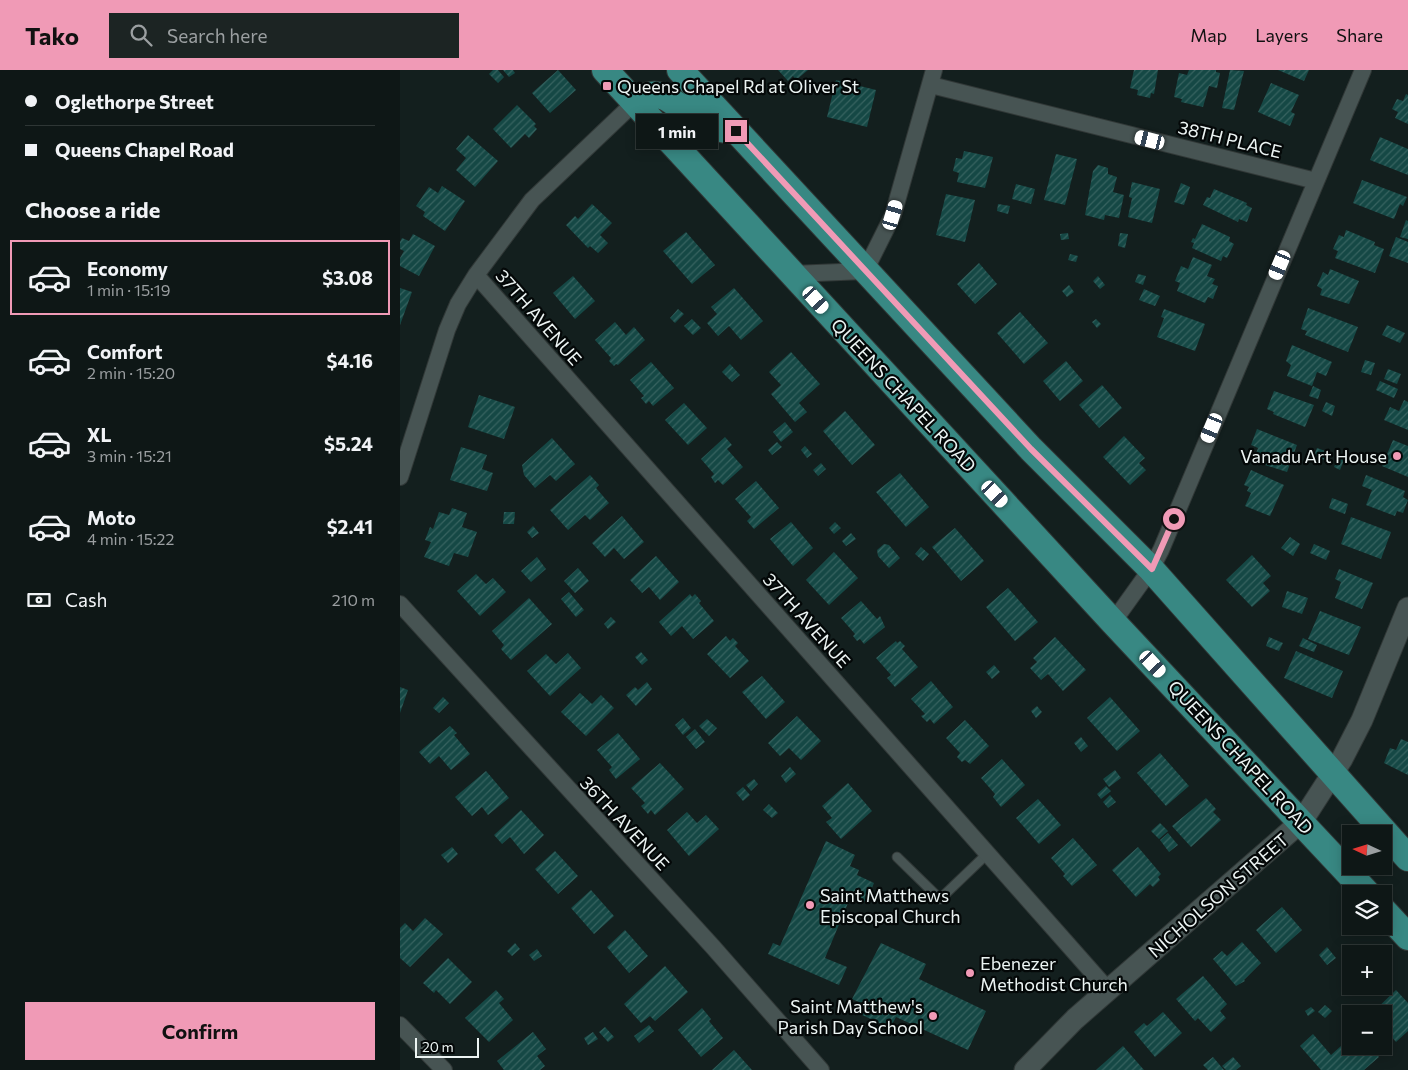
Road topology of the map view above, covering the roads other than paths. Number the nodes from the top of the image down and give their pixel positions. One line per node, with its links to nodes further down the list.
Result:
1 (605, 70): 5 (main road, QUEENS CHAPEL ROAD)
2 (680, 70): 6 (main road)
3 (1363, 70): 7 (street)
4 (932, 77): 7 (street, 38TH PLACE); 8 (street)
5 (635, 102): 6 (main road); 9 (main road, QUEENS CHAPEL ROAD); 10 (street)
6 (736, 131): 8 (main road)
7 (1316, 181): 12 (street)
8 (865, 271): 9 (street); 12 (main road)
9 (792, 274): 15 (main road, QUEENS CHAPEL ROAD)
10 (476, 275): 11 (street); 18 (street, 37TH AVENUE)
11 (400, 477)
12 (1152, 569): 15 (street); 16 (main road)
13 (400, 604): 27 (street, 36TH AVENUE)
14 (1408, 608): 16 (street, NICHOLSON STREET)
15 (1113, 622): 17 (main road, QUEENS CHAPEL ROAD)
16 (1332, 774): 17 (street, NICHOLSON STREET); 20 (main road)
17 (1302, 821): 21 (main road, QUEENS CHAPEL ROAD); 24 (street, NICHOLSON STREET)
18 (987, 854): 19 (lane); 24 (street, 37TH AVENUE)
19 (897, 857)
20 (1408, 858)
21 (1360, 885)
22 (1392, 920): 23 (main road)
23 (1408, 937)
24 (1108, 991): 28 (street, NICHOLSON STREET)
25 (400, 1025): 26 (street)
26 (444, 1070)
27 (821, 1070)
28 (1025, 1070)

